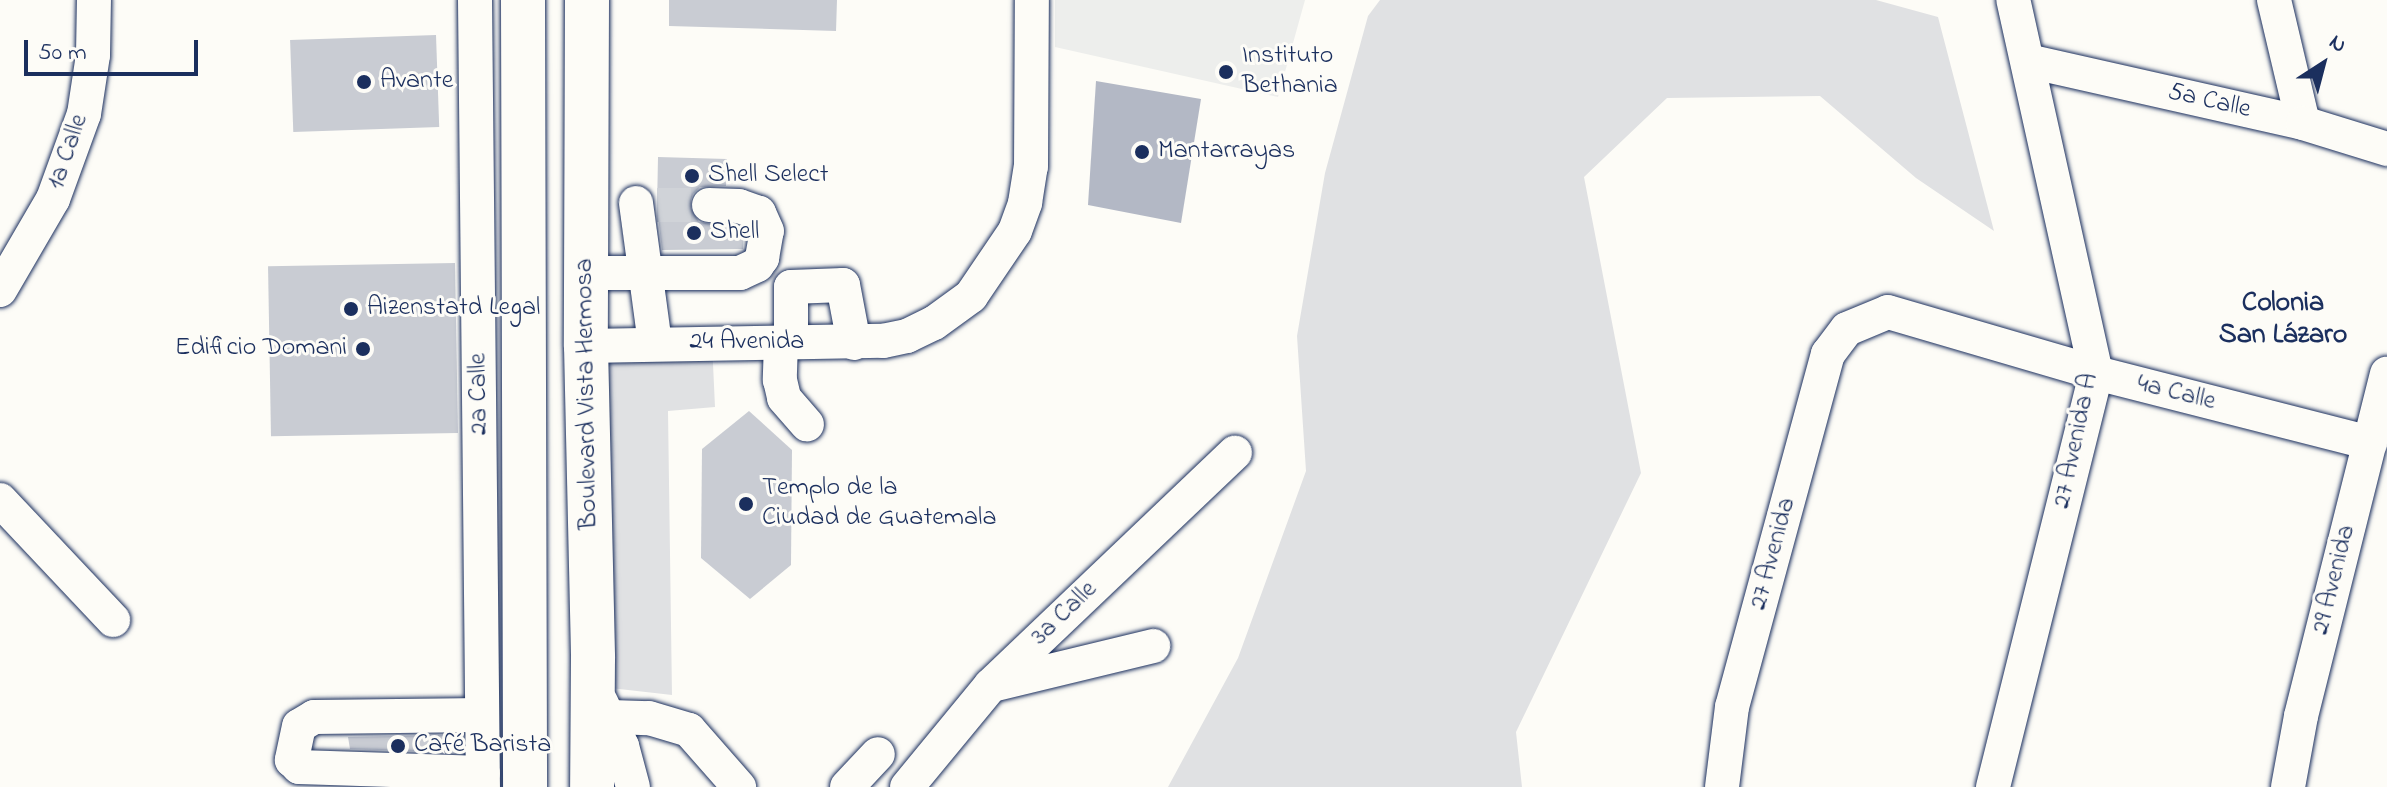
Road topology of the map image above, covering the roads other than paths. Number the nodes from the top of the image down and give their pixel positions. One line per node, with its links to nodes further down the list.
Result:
1 (94, 0): 16 (street, 1a Calle)
2 (475, 0): 32 (street, 2a Calle)
3 (523, 0): 33 (main road)
4 (536, 0): 12 (main road)
5 (587, 0): 12 (main road, Boulevard Vista Hermosa)
6 (1032, 0): 19 (street, 24 Avenida)
7 (2013, 0): 9 (street, 27 Avenida A)
8 (2274, 0): 10 (street)
9 (2028, 61): 10 (street, 5a Calle); 22 (street, 27 Avenida A)
10 (2303, 123): 11 (street, 5a Calle)
11 (2387, 149)
12 (586, 187): 14 (main road, Boulevard Vista Hermosa); 15 (street)
13 (709, 205): 15 (street)
14 (587, 273): 15 (street); 21 (main road, Boulevard Vista Hermosa)
15 (643, 275): 20 (street)
16 (0, 290)
17 (1847, 329): 22 (street, 4a Calle); 42 (street, 27 Avenida)
18 (786, 343): 19 (street, 24 Avenida); 19 (street); 20 (street, 24 Avenida); 24 (street)
19 (854, 343)
20 (655, 344): 21 (street, 24 Avenida)
21 (586, 346): 31 (main road, Boulevard Vista Hermosa)
22 (2096, 373): 25 (street, 4a Calle); 43 (street, 27 Avenida A)
23 (2387, 374): 25 (street, 29 Avenida)
24 (807, 424)
25 (2370, 443): 44 (street, 29 Avenida)
26 (1235, 453): 30 (street, 3a Calle)
27 (0, 500): 28 (street)
28 (113, 620)
29 (1153, 646): 30 (street)
30 (991, 685): 41 (street, 3a Calle)
31 (602, 702): 37 (main road, Boulevard Vista Hermosa); 38 (street); 39 (street)
32 (482, 715): 35 (street, 2a Calle); 35 (street)
33 (526, 734): 35 (main road); 36 (main road)
34 (878, 754): 40 (street)
35 (491, 782)
36 (525, 787)
37 (592, 787)
38 (633, 787)
39 (739, 787)
40 (847, 787)
41 (907, 787)
42 (1722, 787)
43 (1993, 787)
44 (2288, 787)

